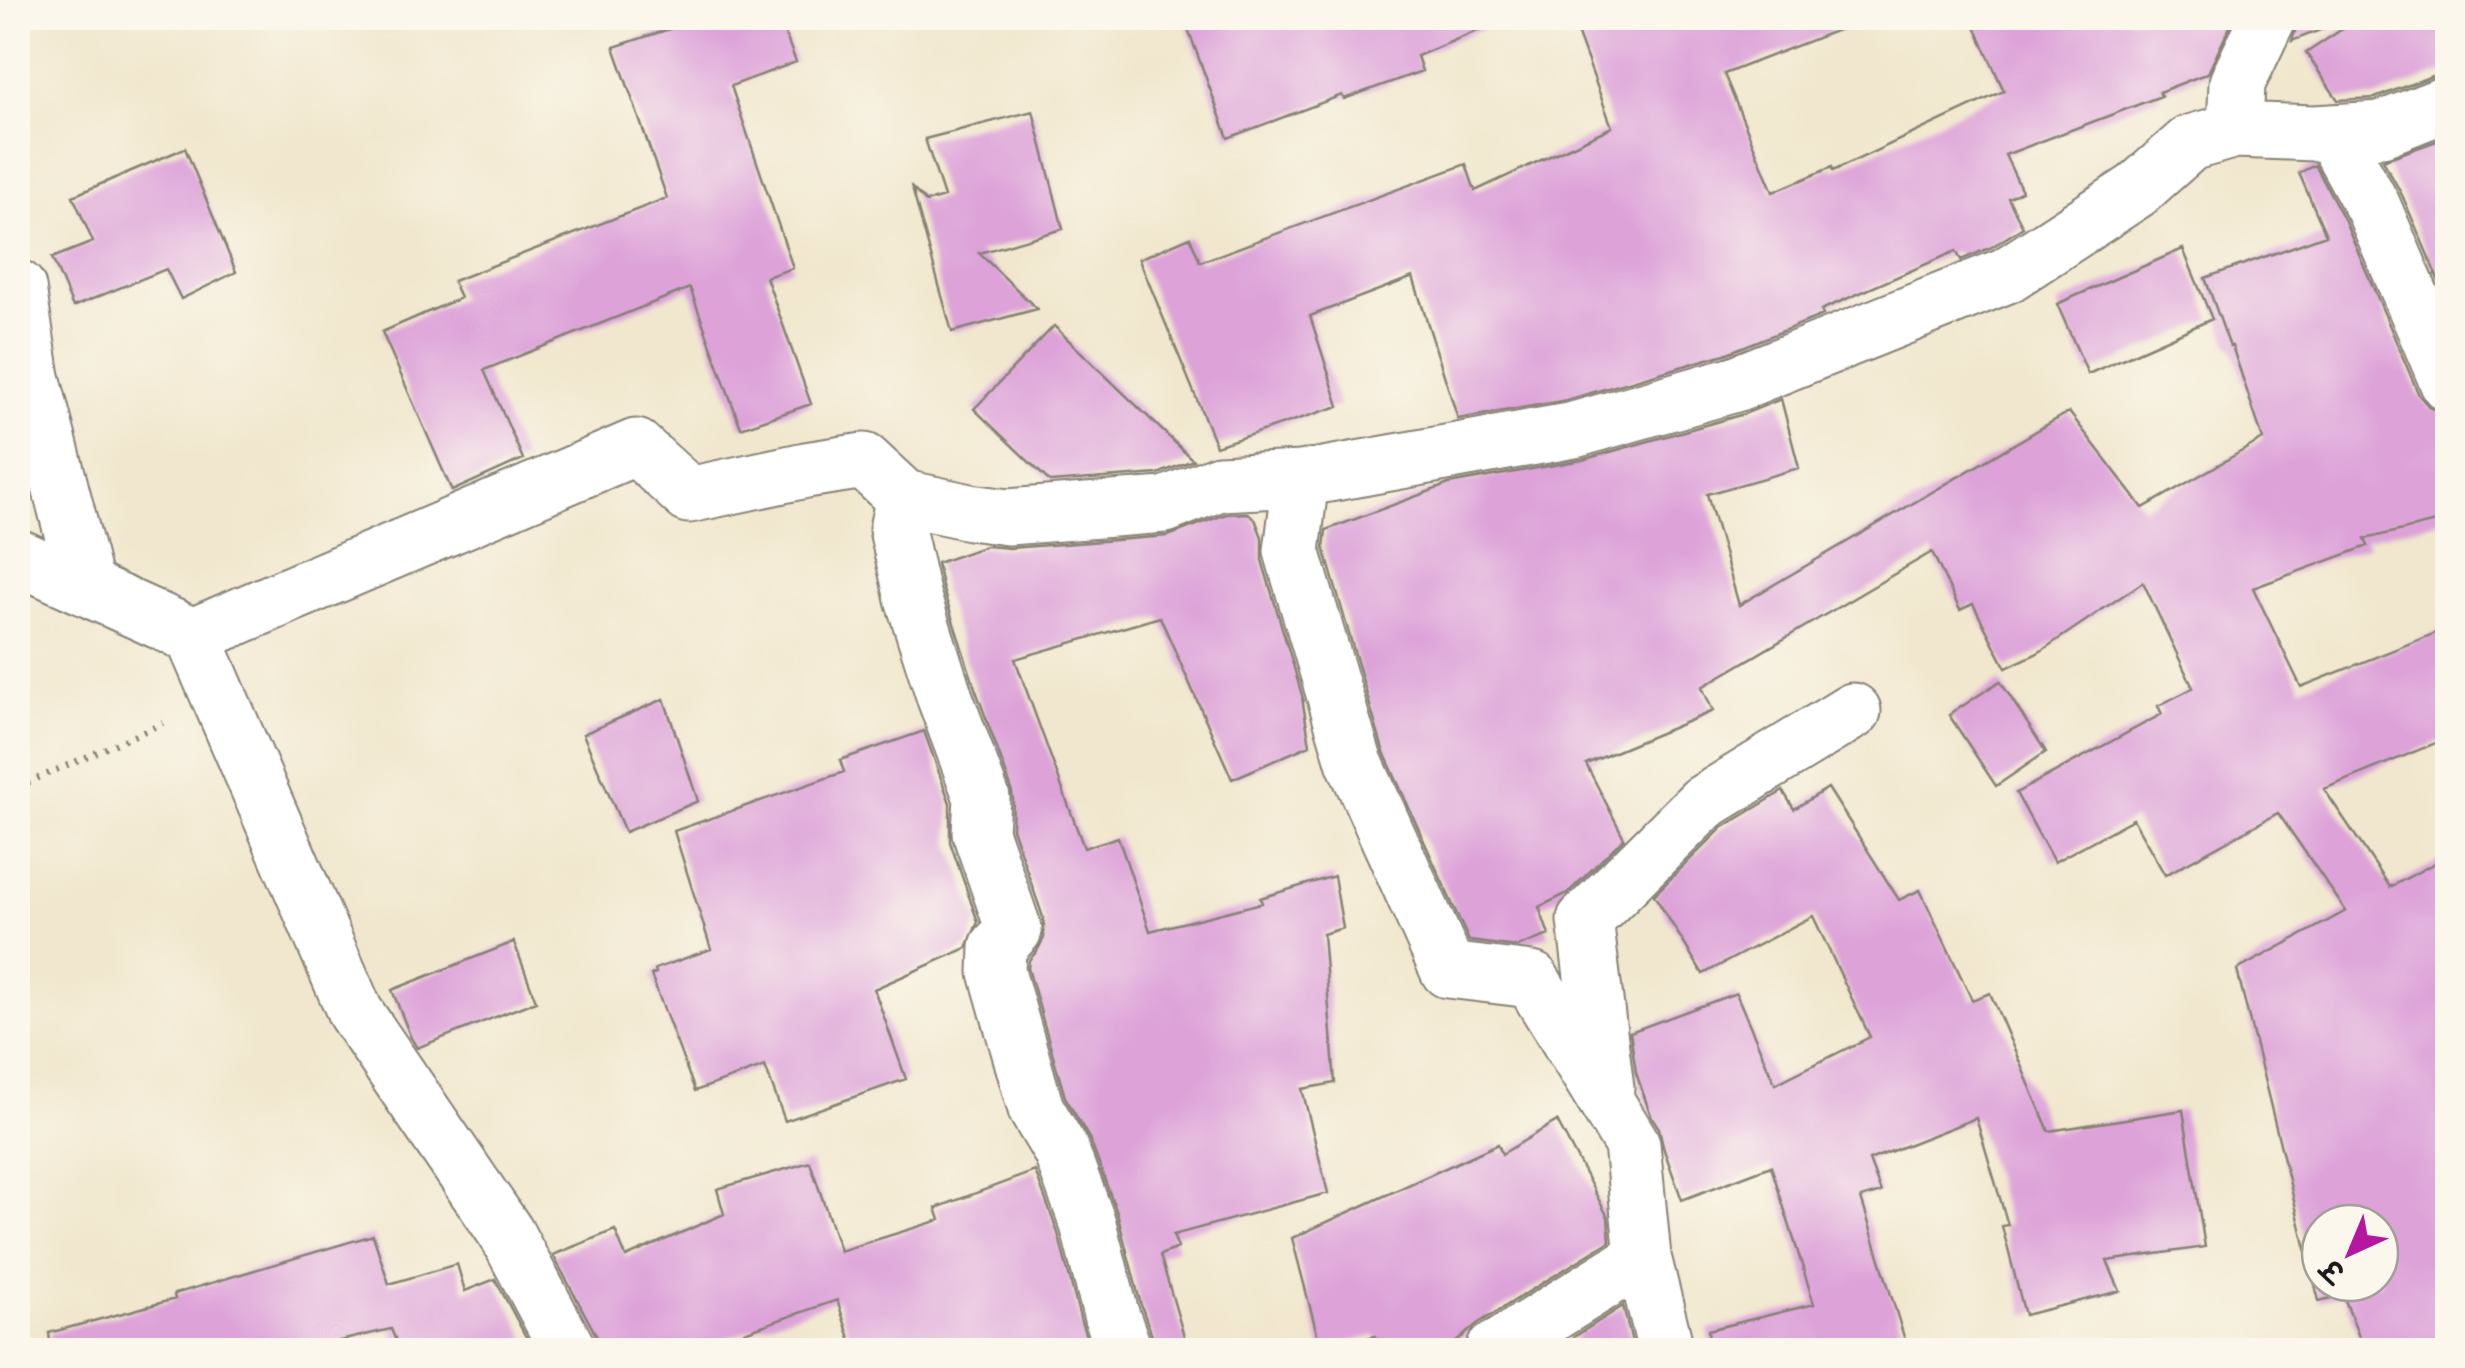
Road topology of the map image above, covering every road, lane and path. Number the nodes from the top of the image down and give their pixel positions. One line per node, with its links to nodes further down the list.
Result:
1 (2268, 18): 3 (street)
2 (2448, 102): 4 (street)
3 (2236, 130): 4 (street); 7 (street)
4 (2332, 132): 6 (street)
5 (18, 288): 10 (street)
6 (2448, 383)
7 (1301, 479): 8 (street); 15 (street)
8 (904, 498): 11 (street); 18 (street)
9 (18, 557): 10 (street)
10 (86, 588): 11 (street)
11 (193, 636): 12 (street)
12 (220, 698): 14 (path); 17 (street)
13 (1853, 711): 15 (street)
14 (18, 787)
15 (1608, 1106): 16 (street)
16 (1643, 1257): 19 (street); 20 (street)
17 (568, 1350)
18 (1124, 1350)
19 (1494, 1350)
20 (1666, 1350)

